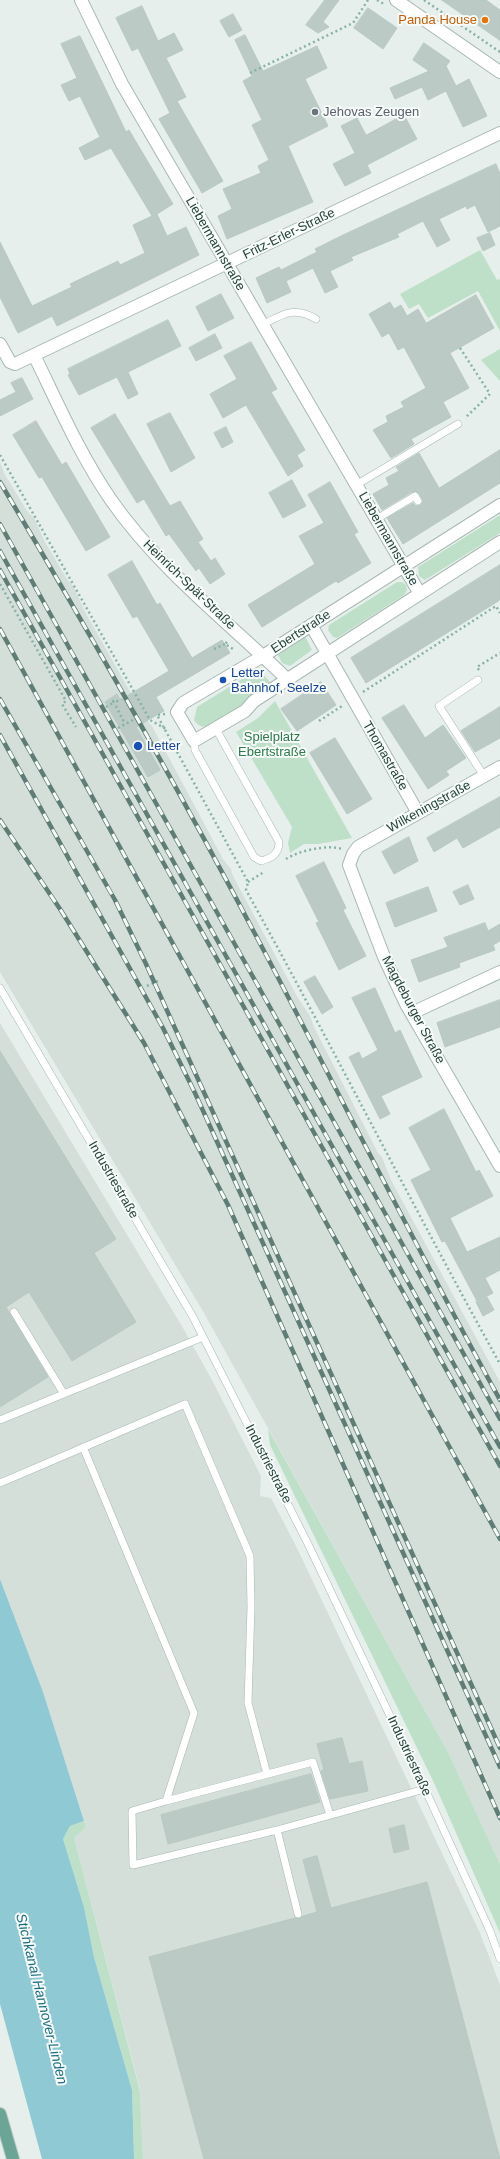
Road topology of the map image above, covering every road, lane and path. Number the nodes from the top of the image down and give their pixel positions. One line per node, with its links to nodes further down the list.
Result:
1 (81, 0): 9 (street, Liebermannstraße)
2 (368, 0): 7 (path)
3 (396, 0): 6 (street)
4 (424, 0): 5 (path)
5 (500, 52)
6 (500, 72)
7 (250, 73)
8 (500, 133): 9 (street, Fritz-Erler-Straße)
9 (226, 264): 11 (street, Liebermannstraße); 14 (street, Fritz-Erler-Straße)
10 (316, 319): 11 (lane)
11 (262, 325): 17 (street, Liebermannstraße)
12 (0, 344): 14 (street, Fritz-Erler-Straße)
13 (460, 348): 15 (path)
14 (34, 355): 33 (street, Heinrich-Spät-Straße)
15 (458, 424): 17 (lane, Liebermannstraße)
16 (0, 455): 53 (path)
17 (356, 485): 20 (street, Liebermannstraße)
18 (418, 501): 20 (lane)
19 (500, 505): 22 (street, Ebertstraße)
20 (375, 520): 22 (street, Liebermannstraße)
21 (500, 542): 24 (street)
22 (403, 567): 24 (street, Liebermannstraße); 28 (street, Ebertstraße)
23 (0, 584): 43 (path)
24 (420, 594): 31 (street)
25 (500, 604): 26 (path)
26 (496, 606): 27 (path); 37 (path)
27 (500, 613)
28 (311, 625): 31 (street, Thomastraße); 33 (street, Ebertstraße)
29 (225, 644): 30 (path)
30 (214, 649)
31 (326, 653): 34 (street); 37 (street, Thomastraße)
32 (500, 653): 35 (path)
33 (263, 656): 34 (street, Heinrich-Spät-Straße); 46 (street, Ebertstraße)
34 (287, 679): 45 (street)
35 (478, 680): 48 (lane)
36 (121, 699): 39 (path)
37 (352, 699): 41 (path); 49 (street, Thomastraße)
38 (116, 706): 42 (path)
39 (106, 707)
40 (133, 720): 42 (path)
41 (319, 721)
42 (125, 724): 44 (path)
43 (76, 727)
44 (118, 728)
45 (216, 729): 46 (street); 46 (lane)
46 (194, 741)
47 (500, 767): 48 (street, Wilkeningstraße)
48 (484, 776): 49 (street, Wilkeningstraße)
49 (418, 813): 50 (street, Wilkeningstraße)
50 (355, 850): 51 (path); 58 (street, Magdeburger Straße)
51 (284, 860)
52 (266, 871): 53 (path)
53 (248, 882): 62 (path)
54 (500, 972): 58 (street)
55 (160, 980): 56 (path)
56 (147, 986)
57 (0, 988): 61 (lane, Industriestraße)
58 (412, 1013): 59 (street, Magdeburger Straße)
59 (500, 1166)
60 (14, 1312): 63 (lane)
61 (203, 1337): 63 (lane); 68 (lane, Industriestraße)
62 (500, 1364)
63 (64, 1394): 64 (lane)
64 (0, 1420)
65 (83, 1447): 66 (lane); 67 (lane); 69 (lane)
66 (0, 1483)
67 (267, 1774): 69 (lane); 70 (lane)
68 (425, 1789): 70 (lane); 73 (lane, Industriestraße)
69 (166, 1801): 71 (lane)
70 (330, 1815): 71 (lane)
71 (277, 1830): 72 (lane)
72 (298, 1914)
73 (500, 1959)
74 (0, 2114): 75 (main road)
75 (13, 2159)

